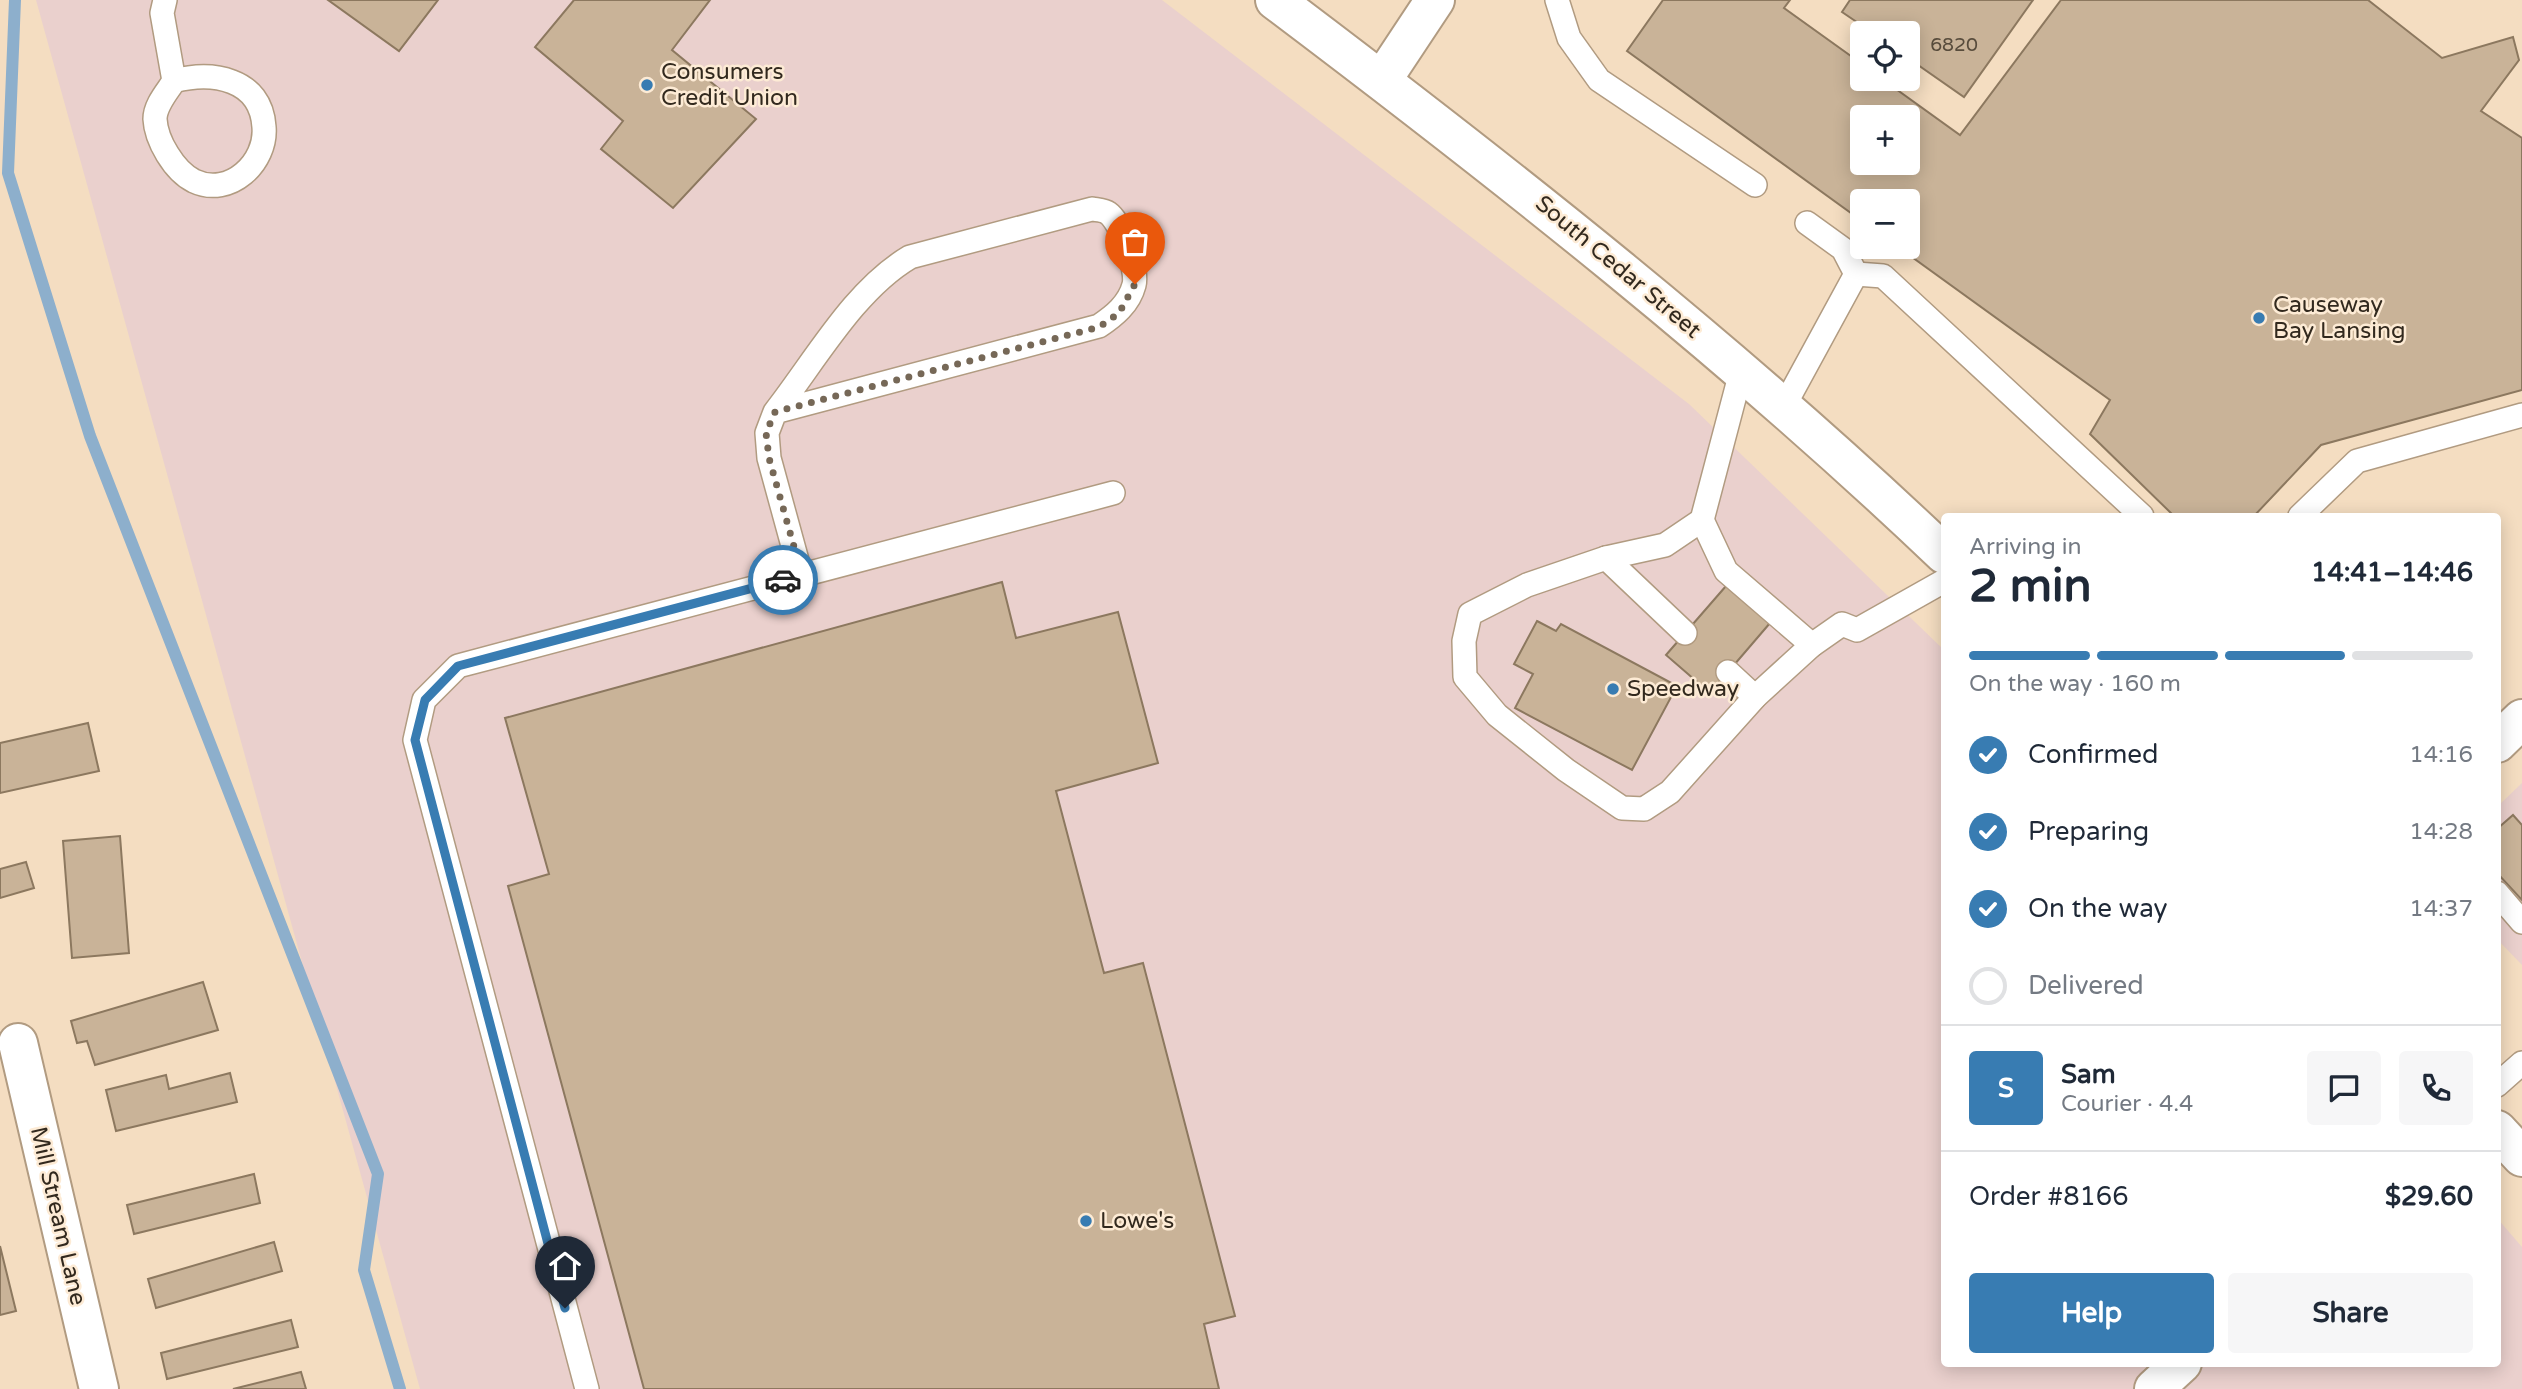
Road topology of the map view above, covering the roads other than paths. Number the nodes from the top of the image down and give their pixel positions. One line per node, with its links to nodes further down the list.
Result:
1 (164, 0): 6 (lane)
2 (1275, 0): 5 (main road, South Cedar Street)
3 (1435, 0): 5 (main road)
4 (1557, 0): 7 (lane)
5 (1382, 80): 10 (main road, South Cedar Street)
6 (174, 81): 6 (lane)
7 (1755, 185)
8 (1807, 223): 9 (lane)
9 (1856, 274): 11 (lane); 15 (lane)
10 (1741, 372): 11 (main road, South Cedar Street); 17 (lane)
11 (1783, 408): 18 (main road, South Cedar Street)
12 (775, 412): 12 (lane); 20 (lane)
13 (2522, 415): 16 (lane)
14 (1114, 493): 20 (lane)
15 (2139, 513)
16 (2303, 513)
17 (1702, 520): 19 (lane); 23 (lane)
18 (1941, 551)
19 (1606, 558): 22 (lane); 25 (lane)
20 (802, 575): 37 (lane)
21 (1941, 583): 23 (lane)
22 (1685, 633)
23 (1812, 645): 25 (lane)
24 (1728, 672): 25 (lane)
25 (1755, 697)
26 (2522, 719): 27 (main road)
27 (2501, 739)
28 (2501, 898): 29 (lane)
29 (2522, 922)
30 (18, 1043): 36 (main road, Mill Stream Lane)
31 (2522, 1063): 32 (lane)
32 (2501, 1081)
33 (2501, 1134): 34 (main road)
34 (2522, 1157)
35 (2178, 1367): 38 (main road)
36 (92, 1388)
37 (587, 1389)
38 (2154, 1389)

